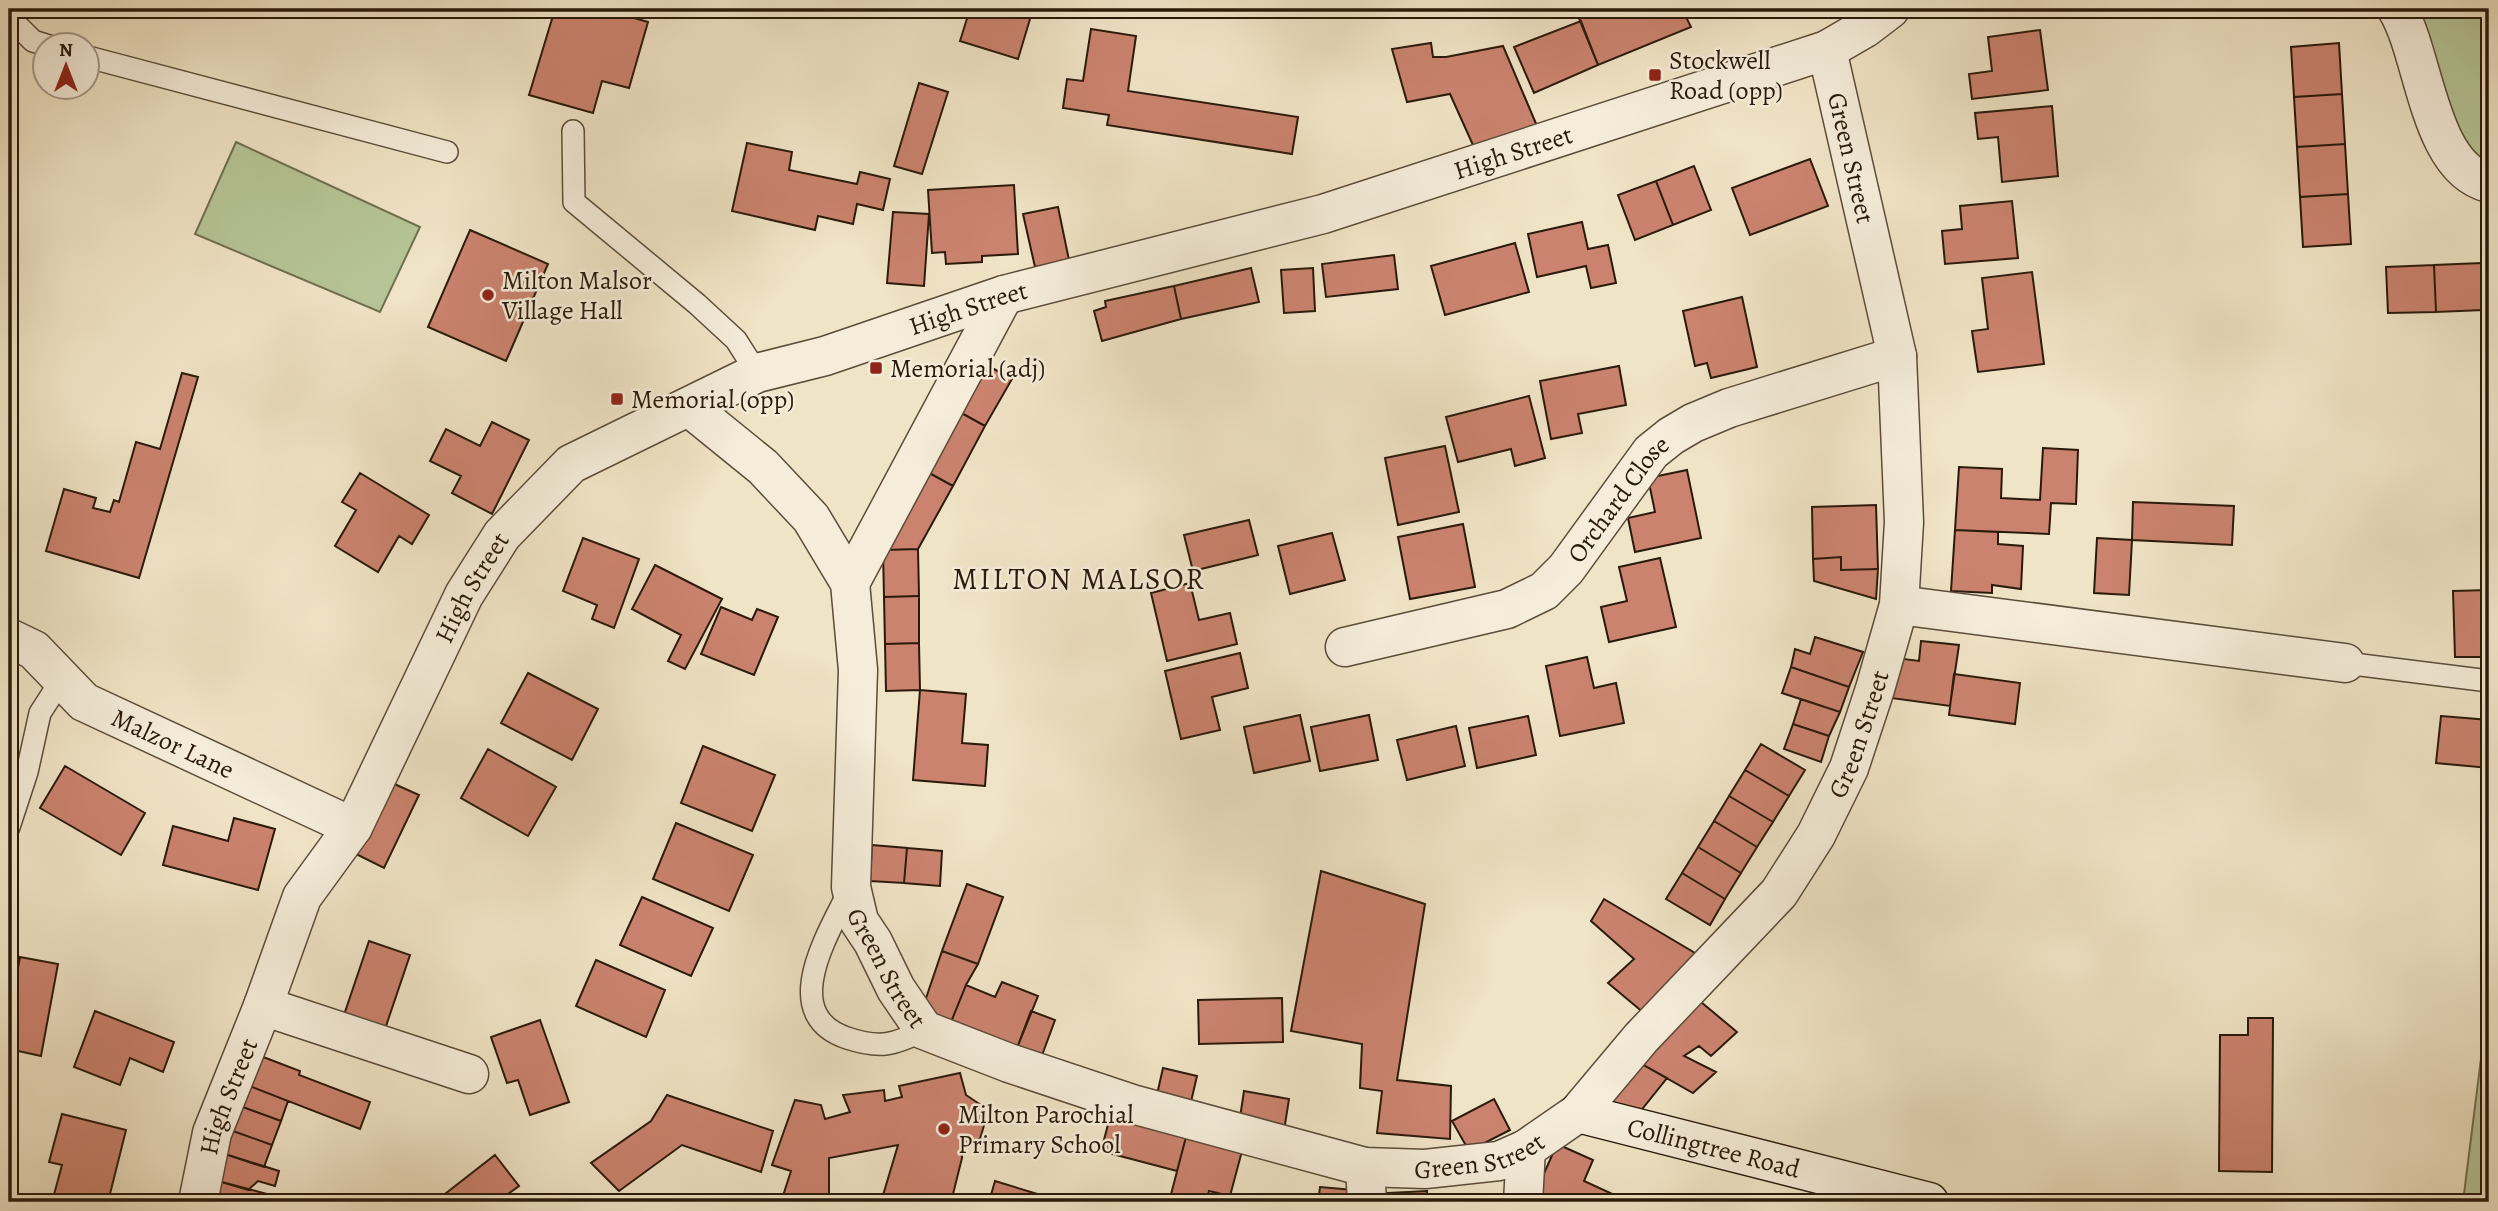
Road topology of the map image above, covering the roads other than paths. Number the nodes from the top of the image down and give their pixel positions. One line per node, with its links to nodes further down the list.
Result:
1 (1890, 9): 5 (street, High Street)
2 (2398, 9): 9 (street)
3 (9, 17): 4 (lane)
4 (32, 40)
5 (1827, 50): 10 (street, High Street); 11 (street, Green Street)
6 (102, 61): 8 (lane)
7 (573, 131): 12 (lane)
8 (447, 152)
9 (2489, 183)
10 (1004, 295): 12 (street, High Street); 14 (street)
11 (1897, 356): 15 (street, Green Street); 17 (street, Orchard Close)
12 (757, 373): 13 (street, High Street)
13 (689, 407): 14 (street, Green Street); 22 (street, High Street)
14 (850, 583): 23 (street, Green Street)
15 (1899, 605): 18 (street); 27 (street, Green Street)
16 (9, 638): 19 (street, Malzor Lane)
17 (1345, 647)
18 (2345, 663): 20 (lane)
19 (62, 679): 21 (lane); 22 (street, Malzor Lane)
20 (2489, 681)
21 (9, 827)
22 (353, 827): 24 (street, High Street)
23 (851, 887): 25 (street, Green Street); 25 (lane)
24 (263, 1006): 26 (street); 30 (street, High Street)
25 (924, 1030): 29 (street, Green Street)
26 (469, 1074)
27 (1578, 1113): 28 (street, Green Street); 32 (street, Collingtree Road)
28 (1525, 1149): 29 (street, Green Street); 31 (street)
29 (1366, 1184)
30 (198, 1202)
31 (1523, 1202)
32 (1930, 1202)

